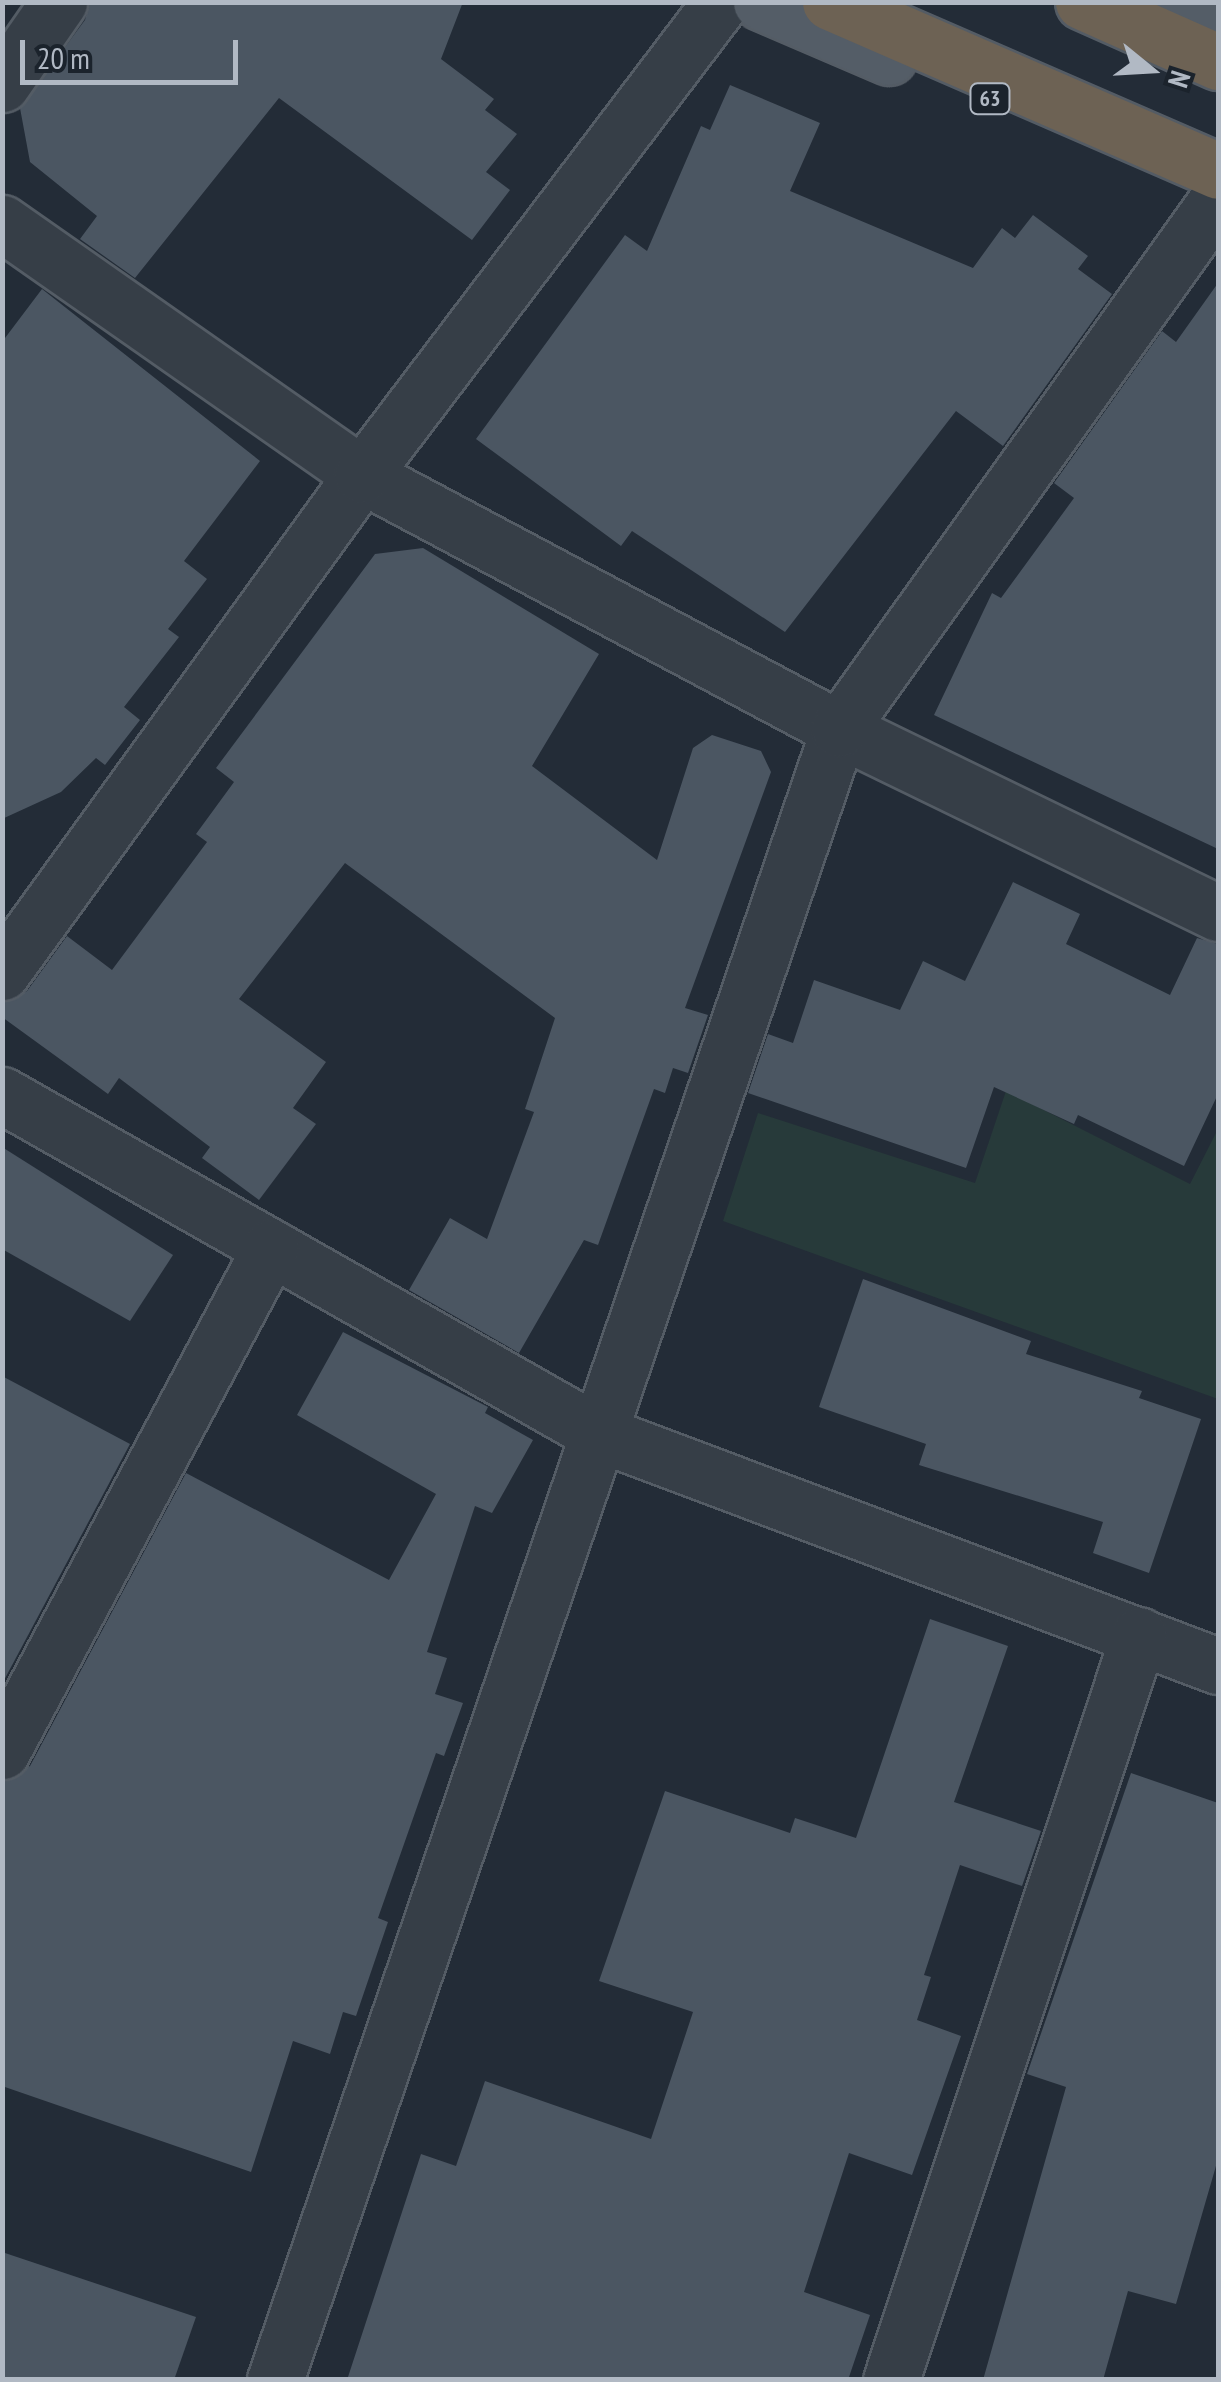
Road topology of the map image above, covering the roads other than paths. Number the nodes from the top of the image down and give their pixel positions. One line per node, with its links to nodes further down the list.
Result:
1 (59, 2): 9 (street)
2 (720, 2): 13 (street)
3 (761, 2): 11 (main road, 63)
4 (830, 2): 10 (highway)
5 (1083, 2): 8 (highway)
6 (1149, 2): 7 (main road)
7 (1218, 32)
8 (1218, 62)
9 (2, 84)
10 (1218, 170)
11 (1218, 197): 14 (street)
12 (2, 223): 13 (street)
13 (362, 475): 14 (street); 16 (street)
14 (839, 729): 15 (street); 19 (street)
15 (1218, 912)
16 (2, 972)
17 (2, 1095): 18 (street)
18 (271, 1248): 19 (street); 22 (street)
19 (598, 1433): 20 (street); 23 (street)
20 (1139, 1635): 21 (street); 24 (street)
21 (1218, 1666)
22 (2, 1750)
23 (275, 2380)
24 (891, 2380)

